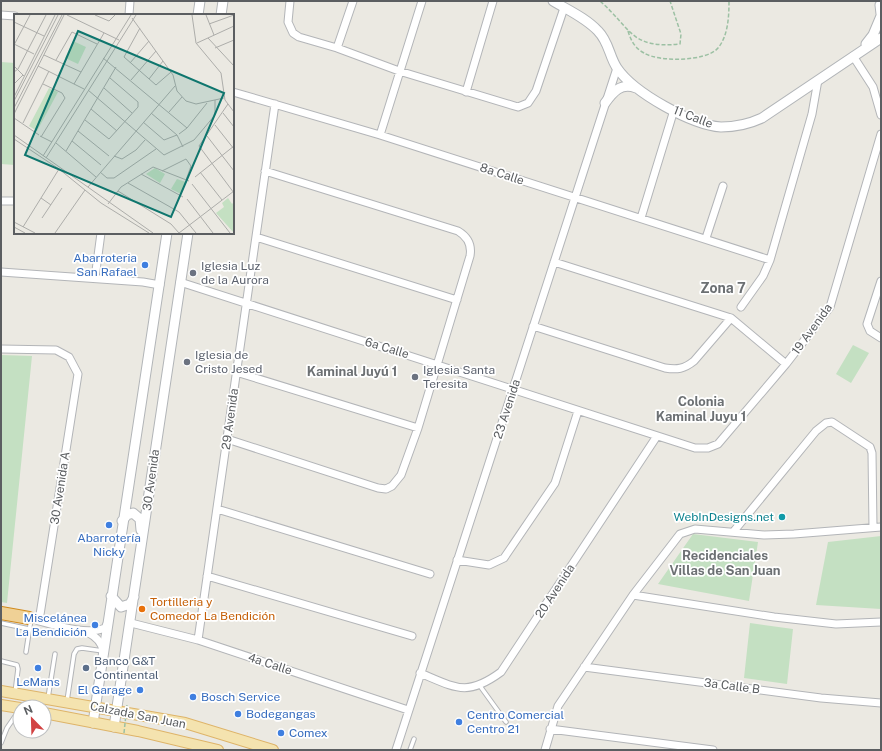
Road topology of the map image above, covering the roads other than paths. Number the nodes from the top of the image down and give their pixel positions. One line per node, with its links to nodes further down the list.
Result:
1 (130, 1): 11 (street)
2 (200, 1): 12 (street)
3 (223, 1): 13 (street)
4 (290, 1): 17 (street)
5 (352, 1): 17 (street)
6 (422, 1): 20 (street)
7 (493, 1): 24 (street)
8 (553, 1): 9 (street, 11 Calle)
9 (564, 8): 19 (street, 11 Calle); 24 (street)
10 (880, 9): 18 (street, 11 Calle)
11 (129, 14)
12 (198, 14)
13 (221, 14)
14 (1, 15): 15 (street)
15 (14, 16)
16 (881, 38): 18 (street, 11 Calle)
17 (337, 48): 20 (street)
18 (856, 54): 21 (street, 11 Calle); 28 (street)
19 (617, 68): 22 (street, 11 Calle); 25 (street, 23 Avenida)
20 (399, 71): 24 (street); 30 (street)
21 (818, 80): 27 (street, 11 Calle); 42 (street)
22 (638, 89): 25 (street); 27 (street, 11 Calle)
23 (234, 92): 26 (street, 8a Calle)
24 (466, 92)
25 (605, 103): 33 (street, 23 Avenida)
26 (275, 104): 30 (street, 8a Calle); 31 (street, 29 Avenida)
27 (674, 110): 36 (street)
28 (881, 115)
29 (881, 134): 57 (street, 19 Avenida)
30 (380, 135): 33 (street, 8a Calle)
31 (265, 171): 40 (street, 29 Avenida); 49 (street)
32 (723, 186): 41 (street)
33 (574, 198): 36 (street, 8a Calle); 43 (street, 23 Avenida)
34 (1, 201): 35 (street)
35 (14, 201)
36 (641, 218): 41 (street, 8a Calle)
37 (101, 234): 45 (street)
38 (167, 234): 48 (street, 30 Avenida)
39 (188, 234): 47 (street, 30 Avenida)
40 (256, 237): 49 (street); 50 (street, 29 Avenida)
41 (706, 238): 42 (street, 8a Calle)
42 (770, 260): 51 (street)
43 (554, 262): 52 (street); 53 (street, 23 Avenida)
44 (1, 272): 45 (street)
45 (95, 278): 48 (street)
46 (881, 281): 54 (street)
47 (180, 282): 50 (street, 6a Calle); 69 (street, 30 Avenida)
48 (160, 285): 66 (street, 30 Avenida)
49 (457, 300): 56 (street)
50 (246, 304): 56 (street, 6a Calle); 58 (street, 29 Avenida)
51 (741, 307)
52 (731, 318): 53 (street); 57 (street)
53 (533, 326): 59 (street, 23 Avenida)
54 (881, 338)
55 (1, 349): 78 (street, 30 Avenida A)
56 (437, 364): 59 (street, 6a Calle); 61 (street)
57 (786, 364): 64 (street, 19 Avenida)
58 (236, 372): 61 (street); 63 (street, 29 Avenida)
59 (514, 389): 60 (street, 6a Calle); 70 (street, 23 Avenida)
60 (578, 411): 62 (street, 6a Calle); 70 (street)
61 (418, 428): 63 (street)
62 (658, 436): 64 (street, 6a Calle); 92 (street, 20 Avenida)
63 (227, 439): 65 (street, 29 Avenida)
64 (708, 448)
65 (217, 509): 71 (street); 72 (street, 29 Avenida)
66 (122, 521): 69 (street); 75 (street, 30 Avenida)
67 (877, 527): 68 (street); 68 (street)
68 (734, 531): 74 (street)
69 (142, 545): 73 (street, 30 Avenida)
70 (457, 560): 91 (street, 23 Avenida)
71 (430, 574)
72 (207, 576): 84 (street); 85 (street, 29 Avenida)
73 (135, 595): 75 (street); 81 (street, 30 Avenida)
74 (633, 595): 79 (street); 90 (street)
75 (111, 596): 82 (street, 30 Avenida)
76 (1, 610): 78 (street)
77 (1, 613): 78 (highway)
78 (27, 622): 80 (lane); 83 (street); 87 (lane)
79 (881, 622)
80 (1, 623)
81 (131, 623): 85 (street, 4a Calle); 103 (street, 30 Avenida)
82 (107, 624): 83 (street); 86 (street, 30 Avenida)
83 (87, 632): 86 (street)
84 (412, 636)
85 (198, 640): 102 (street, 4a Calle)
86 (103, 651): 97 (lane); 101 (street, 30 Avenida)
87 (26, 652)
88 (55, 654): 95 (lane)
89 (1, 661): 94 (lane)
90 (584, 667): 98 (street, 3a Calle B); 109 (street)
91 (420, 673): 92 (street); 102 (street, 23 Avenida)
92 (480, 686): 106 (lane)
93 (1, 690): 94 (main road, Calzada San Juan)
94 (15, 693): 95 (main road, Calzada San Juan)
95 (48, 699)
96 (52, 700): 97 (main road, Calzada San Juan)
97 (67, 702): 101 (main road, Calzada San Juan)
98 (881, 703)
99 (1, 705): 100 (main road)
100 (12, 707)
101 (94, 707): 103 (main road, Calzada San Juan); 107 (street, 30 Avenida)
102 (408, 710): 115 (street, 23 Avenida)
103 (116, 711): 108 (street, 30 Avenida); 114 (main road, Calzada San Juan)
104 (52, 715): 107 (main road, Calzada San Juan)
105 (12, 720): 111 (lane)
106 (506, 722)
107 (93, 723): 108 (main road, Calzada San Juan)
108 (114, 727): 112 (main road, Calzada San Juan)
109 (550, 729): 117 (street); 118 (street)
110 (414, 738): 116 (lane)
111 (1, 743)
112 (204, 748): 113 (main road, Calzada San Juan)
113 (218, 750)
114 (273, 750)
115 (396, 750)
116 (410, 750)
117 (545, 750)
118 (713, 750)

